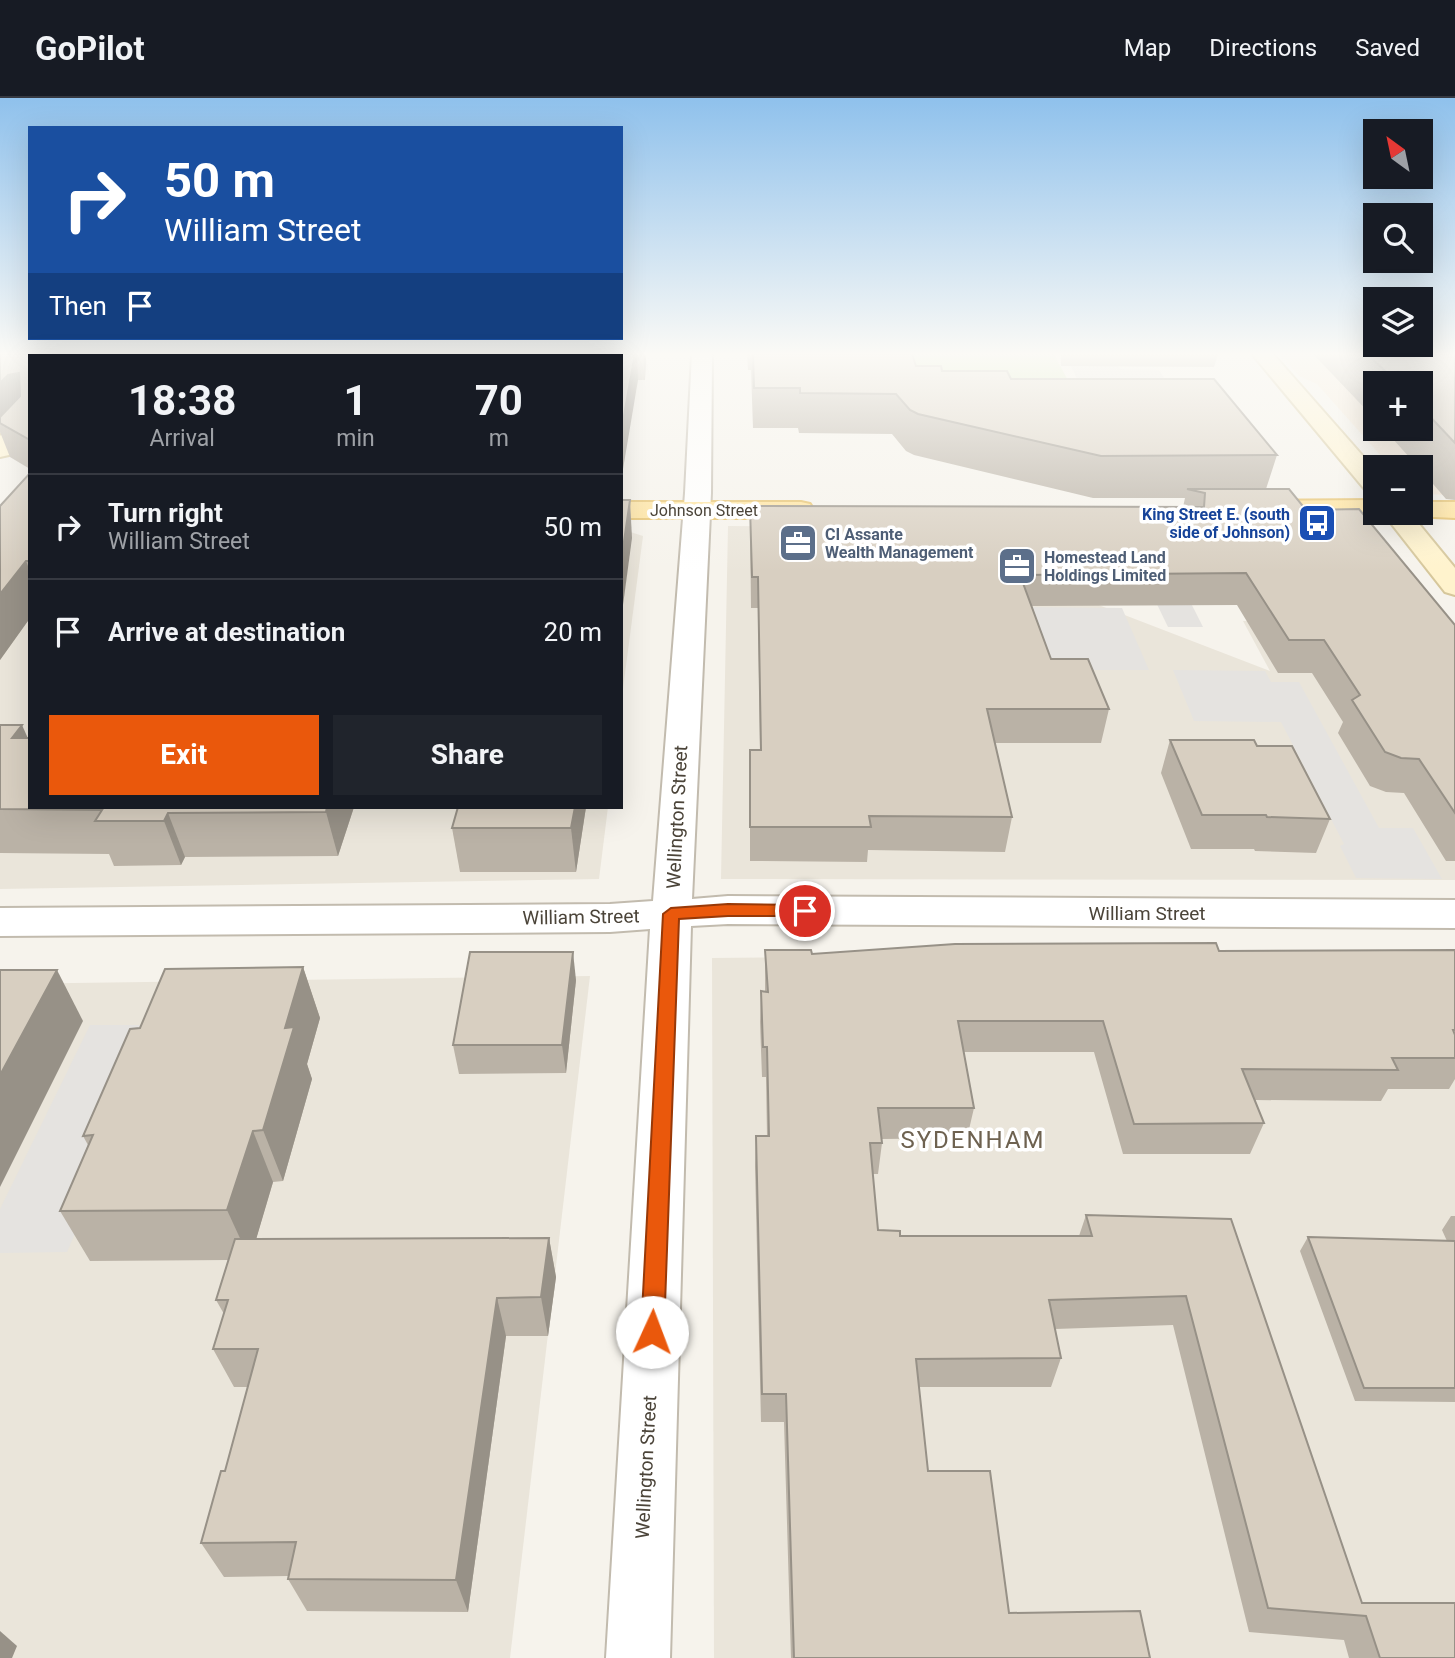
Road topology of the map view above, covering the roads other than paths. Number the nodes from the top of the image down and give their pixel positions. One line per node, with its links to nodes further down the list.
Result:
1 (21, 427): 4 (main road)
2 (699, 427): 9 (street, Wellington Street)
3 (1324, 427): 5 (main road)
4 (0, 450)
5 (1363, 472)
6 (1363, 508): 7 (main road)
7 (1222, 509)
8 (623, 510): 9 (main road, Johnson Street)
9 (696, 510): 10 (main road, Johnson Street); 15 (street, Wellington Street)
10 (820, 510)
11 (1433, 510): 12 (main road)
12 (1455, 510)
13 (1406, 525): 14 (main road)
14 (1455, 586)
15 (671, 914): 16 (street, William Street); 17 (street, William Street); 18 (street, Wellington Street)
16 (1455, 914)
17 (0, 922)
18 (638, 1658)

